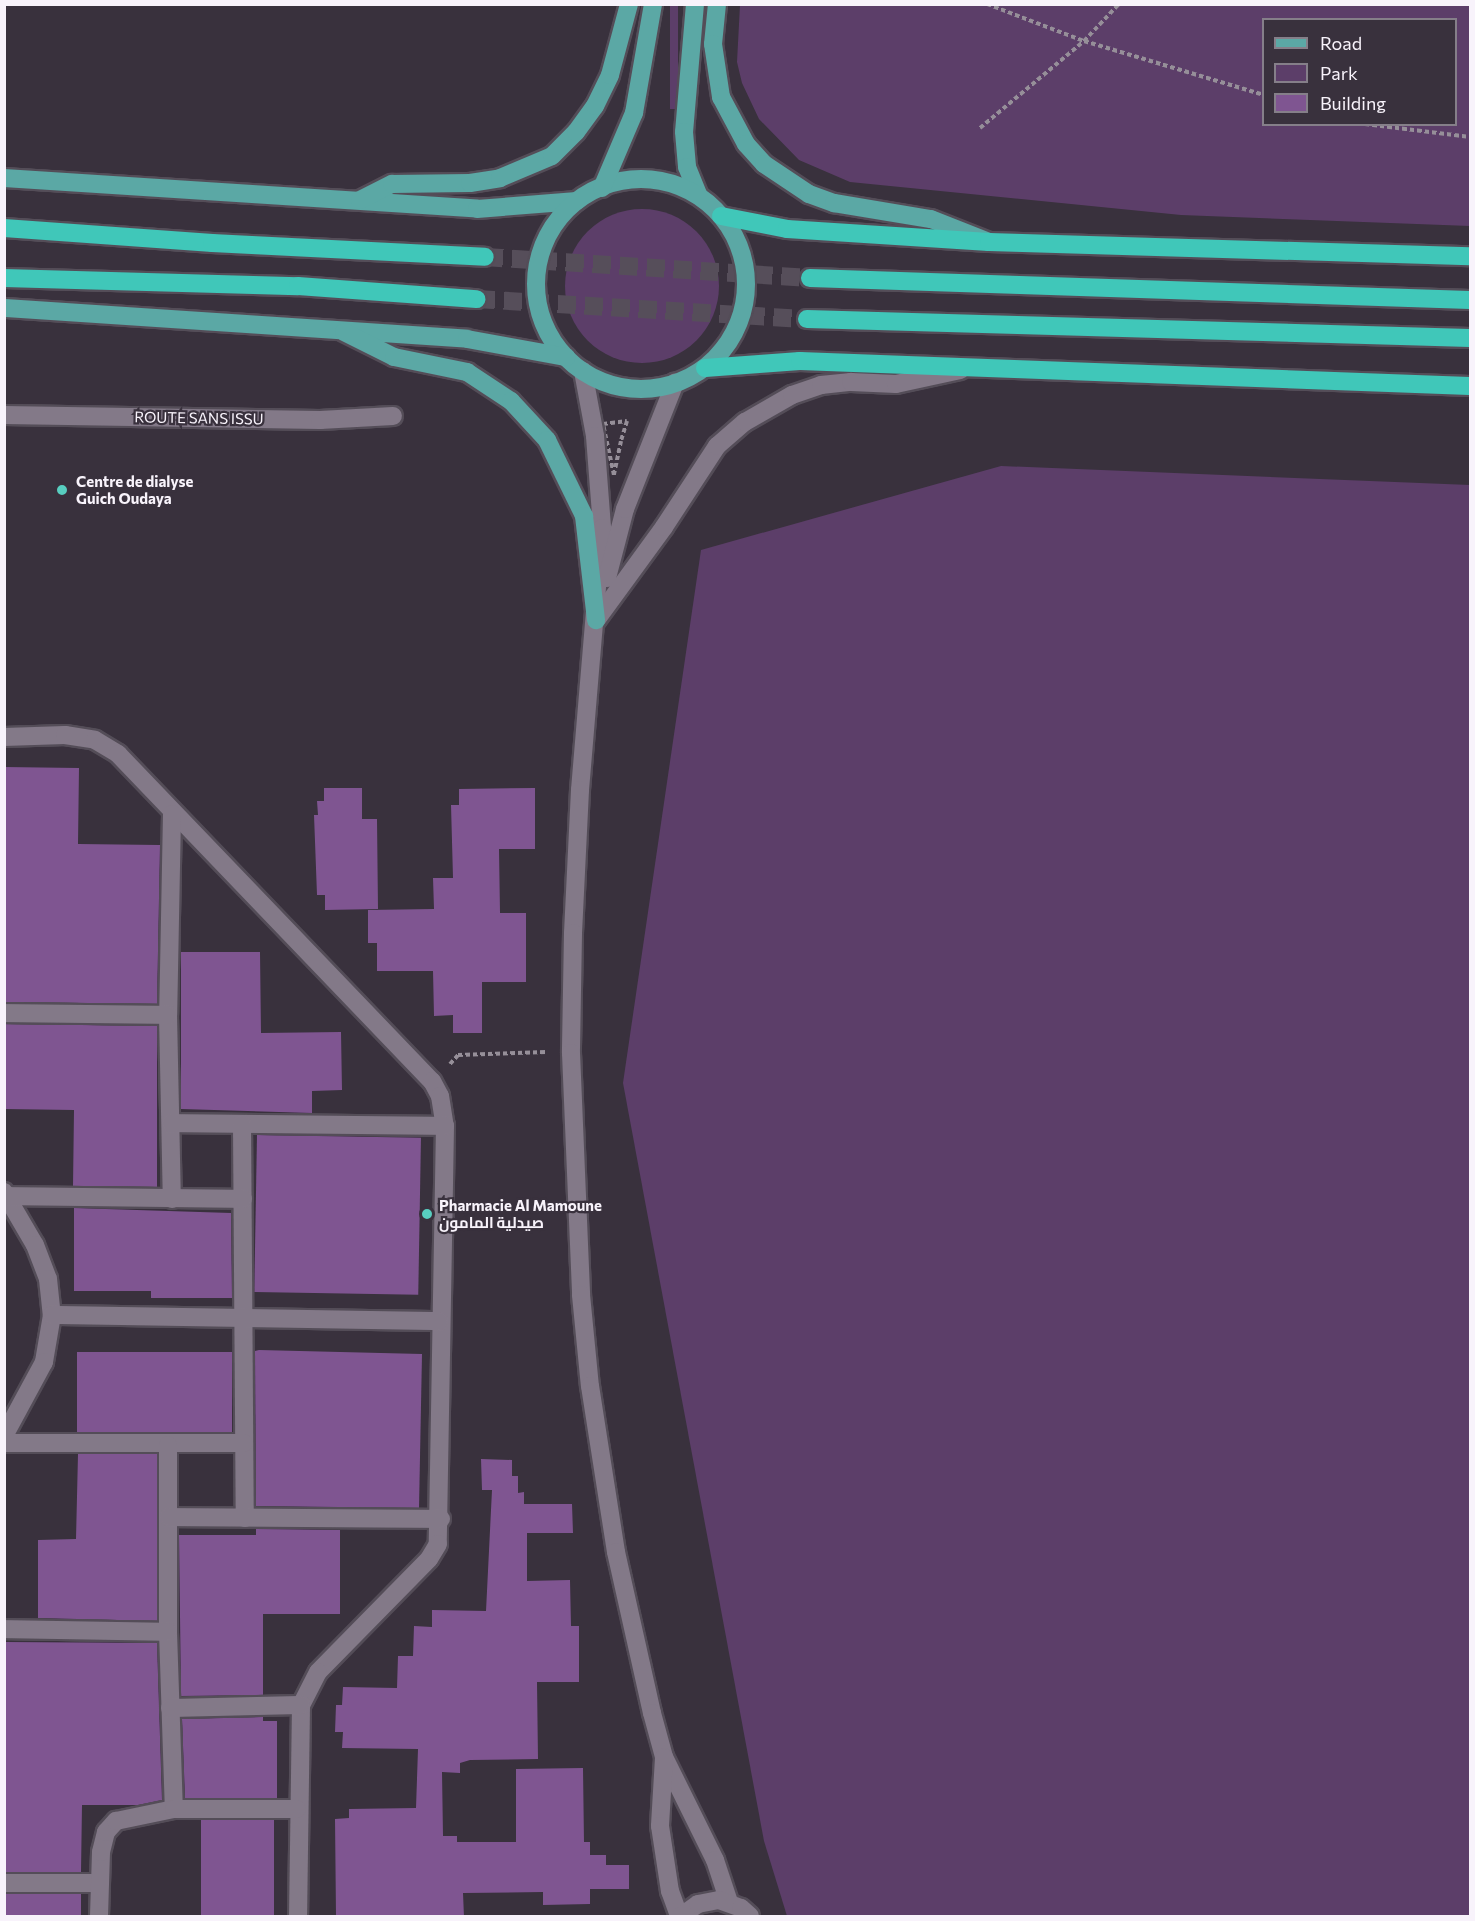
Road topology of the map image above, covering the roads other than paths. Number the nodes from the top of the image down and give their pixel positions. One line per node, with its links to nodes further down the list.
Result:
1 (629, 4): 8 (main road)
2 (653, 4): 6 (main road)
3 (695, 4): 7 (main road)
4 (717, 4): 12 (main road)
5 (4, 178): 8 (main road)
6 (602, 188): 7 (main road); 9 (main road)
7 (699, 196): 10 (main road)
8 (360, 200): 9 (main road)
9 (577, 201): 23 (main road)
10 (720, 216): 12 (highway); 24 (main road)
11 (4, 228): 14 (highway)
12 (989, 242): 13 (highway)
13 (1470, 256)
14 (485, 257)
15 (4, 278): 17 (highway)
16 (810, 278): 18 (highway)
17 (477, 299)
18 (1470, 300)
19 (4, 308): 21 (main road)
20 (807, 319): 22 (highway)
21 (342, 331): 23 (main road); 31 (main road)
22 (1470, 338)
23 (566, 357): 26 (main road)
24 (705, 368): 25 (highway); 27 (main road)
25 (966, 369): 28 (highway); 31 (street)
26 (583, 371): 27 (main road); 31 (street)
27 (675, 384): 31 (street)
28 (1470, 386)
29 (4, 415): 30 (street, ROUTE SANS ISSU)
30 (393, 416)
31 (596, 620): 56 (street)
32 (4, 737): 33 (street)
33 (172, 814): 35 (street); 38 (street)
34 (4, 1013): 35 (street)
35 (168, 1015): 36 (street)
36 (171, 1123): 37 (street); 40 (street)
37 (242, 1124): 38 (street); 41 (street)
38 (445, 1126): 44 (street)
39 (6, 1194): 40 (street); 42 (street)
40 (172, 1199): 41 (street)
41 (243, 1199): 43 (street)
42 (52, 1315): 43 (street); 45 (street)
43 (244, 1320): 44 (street); 47 (street)
44 (440, 1321): 51 (street)
45 (4, 1436)
46 (4, 1443): 48 (street)
47 (244, 1443): 48 (street); 50 (street)
48 (168, 1445): 49 (street)
49 (169, 1517): 50 (street); 53 (street)
50 (245, 1518): 51 (street)
51 (441, 1519): 54 (street)
52 (4, 1629): 53 (street)
53 (168, 1632): 55 (street)
54 (301, 1705): 55 (street); 58 (street)
55 (170, 1708): 57 (street)
56 (664, 1757): 61 (street); 64 (street)
57 (174, 1809): 58 (street); 60 (street)
58 (297, 1809): 63 (street)
59 (4, 1883): 60 (street)
60 (100, 1883): 62 (street)
61 (729, 1902): 64 (street); 65 (street)
62 (99, 1917)
63 (298, 1917)
64 (680, 1917)
65 (750, 1917)

